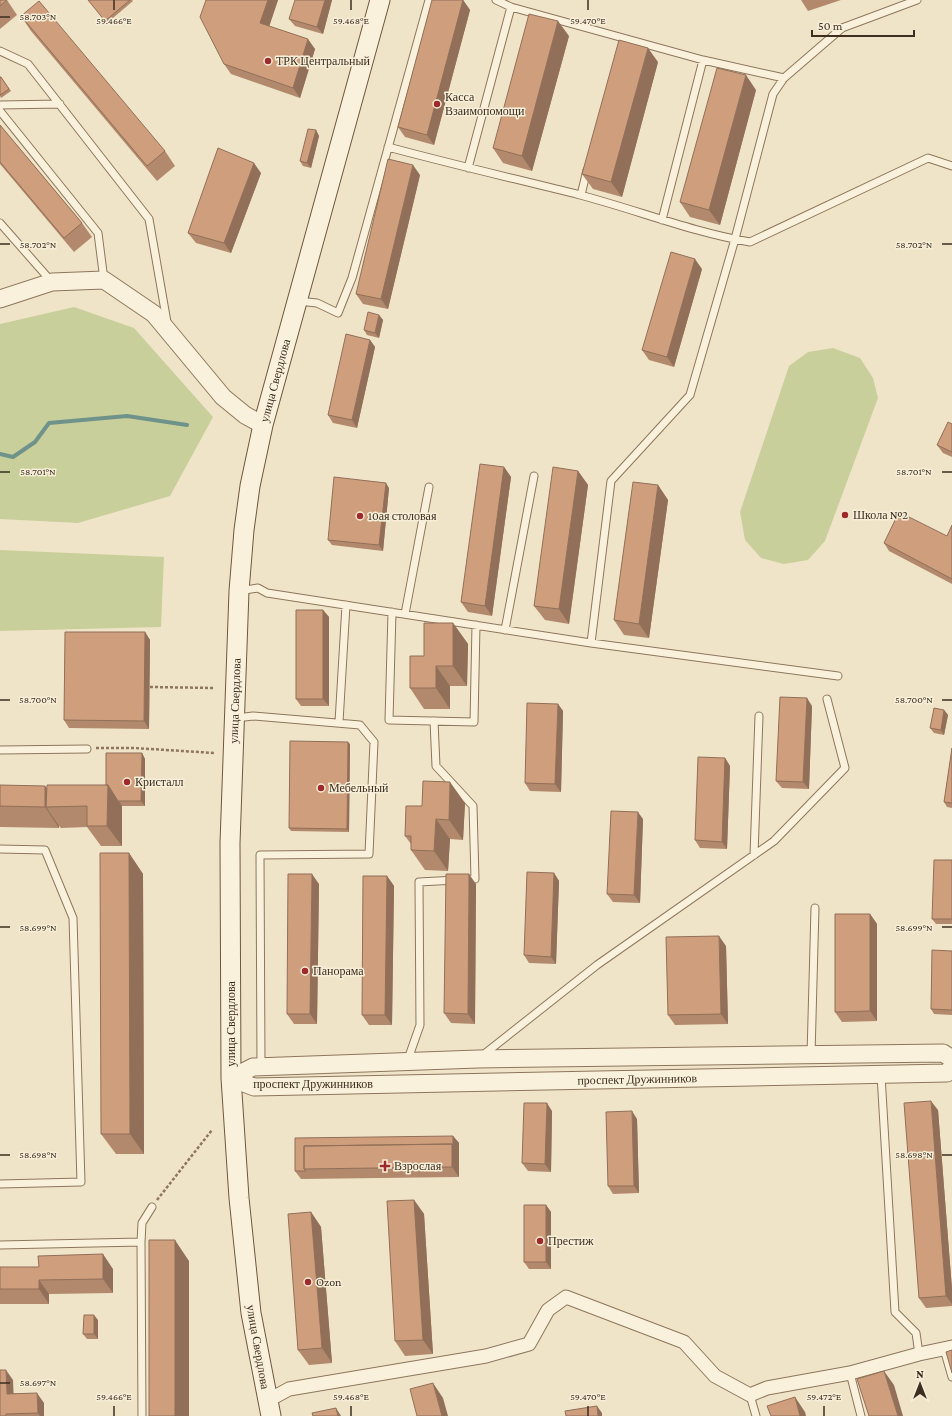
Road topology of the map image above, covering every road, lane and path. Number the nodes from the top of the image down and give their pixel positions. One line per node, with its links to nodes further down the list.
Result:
1 (380, 0): 25 (main road, улица Свердлова)
2 (429, 0): 14 (lane)
3 (496, 0): 5 (lane)
4 (917, 0): 10 (lane)
5 (511, 7): 6 (lane); 17 (lane)
6 (621, 36): 7 (lane); 9 (lane)
7 (620, 44)
8 (0, 51): 11 (lane)
9 (703, 60): 10 (lane); 19 (lane)
10 (784, 78): 21 (lane)
11 (60, 104): 12 (lane); 26 (lane)
12 (0, 105)
13 (0, 112): 22 (lane)
14 (388, 147): 17 (lane); 25 (lane)
15 (588, 165): 18 (lane)
16 (952, 166): 21 (lane)
17 (468, 168): 18 (lane)
18 (581, 195): 19 (lane)
19 (662, 220): 21 (lane)
20 (0, 223): 23 (lane)
21 (735, 239): 36 (lane)
22 (104, 280): 23 (street); 26 (street)
23 (52, 282): 24 (street)
24 (0, 298)
25 (296, 301): 27 (main road, улица Свердлова)
26 (168, 330): 27 (street)
27 (263, 425): 30 (main road, улица Свердлова)
28 (534, 476): 35 (lane)
29 (429, 487): 33 (lane)
30 (239, 591): 31 (lane); 42 (main road, улица Свердлова)
31 (346, 605): 32 (lane); 44 (lane)
32 (392, 612): 33 (lane); 43 (lane)
33 (405, 614): 34 (lane)
34 (476, 625): 35 (lane); 43 (lane)
35 (505, 630): 36 (lane)
36 (591, 643): 37 (lane)
37 (838, 676)
38 (150, 687): 39 (path)
39 (215, 688)
40 (827, 699): 49 (lane)
41 (759, 716): 49 (lane)
42 (234, 718): 44 (lane); 58 (main road, улица Свердлова)
43 (434, 721): 54 (lane)
44 (338, 722): 55 (lane)
45 (87, 749): 46 (lane); 47 (path)
46 (0, 750)
47 (214, 753)
48 (0, 849): 60 (lane)
49 (754, 855): 52 (lane)
50 (815, 908): 51 (lane)
51 (811, 1055): 52 (street, проспект Дружинников); 53 (street, проспект Дружинников)
52 (478, 1059): 54 (street, проспект Дружинников)
53 (952, 1059)
54 (407, 1062): 55 (street, проспект Дружинников)
55 (261, 1067): 58 (street, проспект Дружинников)
56 (952, 1067): 57 (street, проспект Дружинников)
57 (880, 1074): 58 (street, проспект Дружинников); 66 (lane)
58 (231, 1078): 70 (main road, улица Свердлова)
59 (212, 1130): 61 (path)
60 (0, 1184)
61 (163, 1192)
62 (152, 1207): 63 (lane)
63 (141, 1242): 64 (lane); 71 (lane)
64 (0, 1245)
65 (948, 1348): 66 (street); 68 (lane)
66 (919, 1354): 67 (street)
67 (850, 1372): 69 (street); 73 (lane)
68 (952, 1377)
69 (750, 1396): 70 (street); 72 (lane)
70 (269, 1408)
71 (142, 1416)
72 (756, 1416)
73 (861, 1416)

